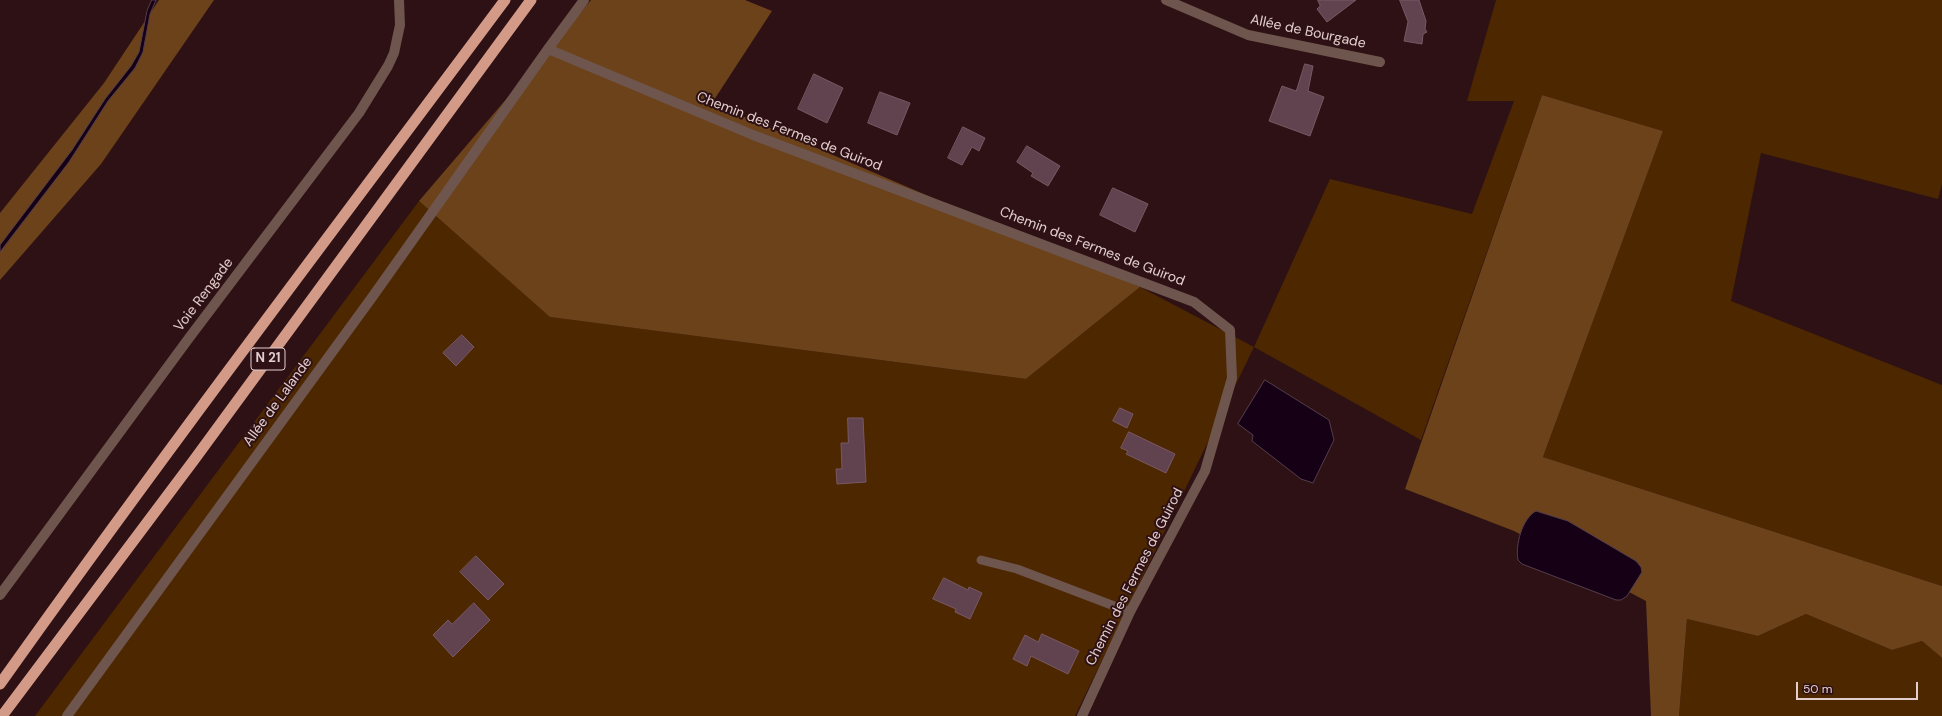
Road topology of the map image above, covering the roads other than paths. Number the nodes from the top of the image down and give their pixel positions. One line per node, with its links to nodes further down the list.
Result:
1 (399, 0): 9 (street, Voie Rengade)
2 (505, 0): 11 (highway, N 21)
3 (531, 0): 12 (highway, N 21)
4 (584, 0): 6 (street, Allée de Lalande)
5 (1166, 0): 7 (street, Allée de Bourgade)
6 (548, 49): 10 (street, Chemin des Fermes de Guirod); 13 (street, Allée de Lalande)
7 (1380, 62)
8 (981, 560): 10 (lane)
9 (0, 595)
10 (1130, 612): 14 (street, Chemin des Fermes de Guirod)
11 (0, 684)
12 (2, 716)
13 (67, 716)
14 (1082, 716)

